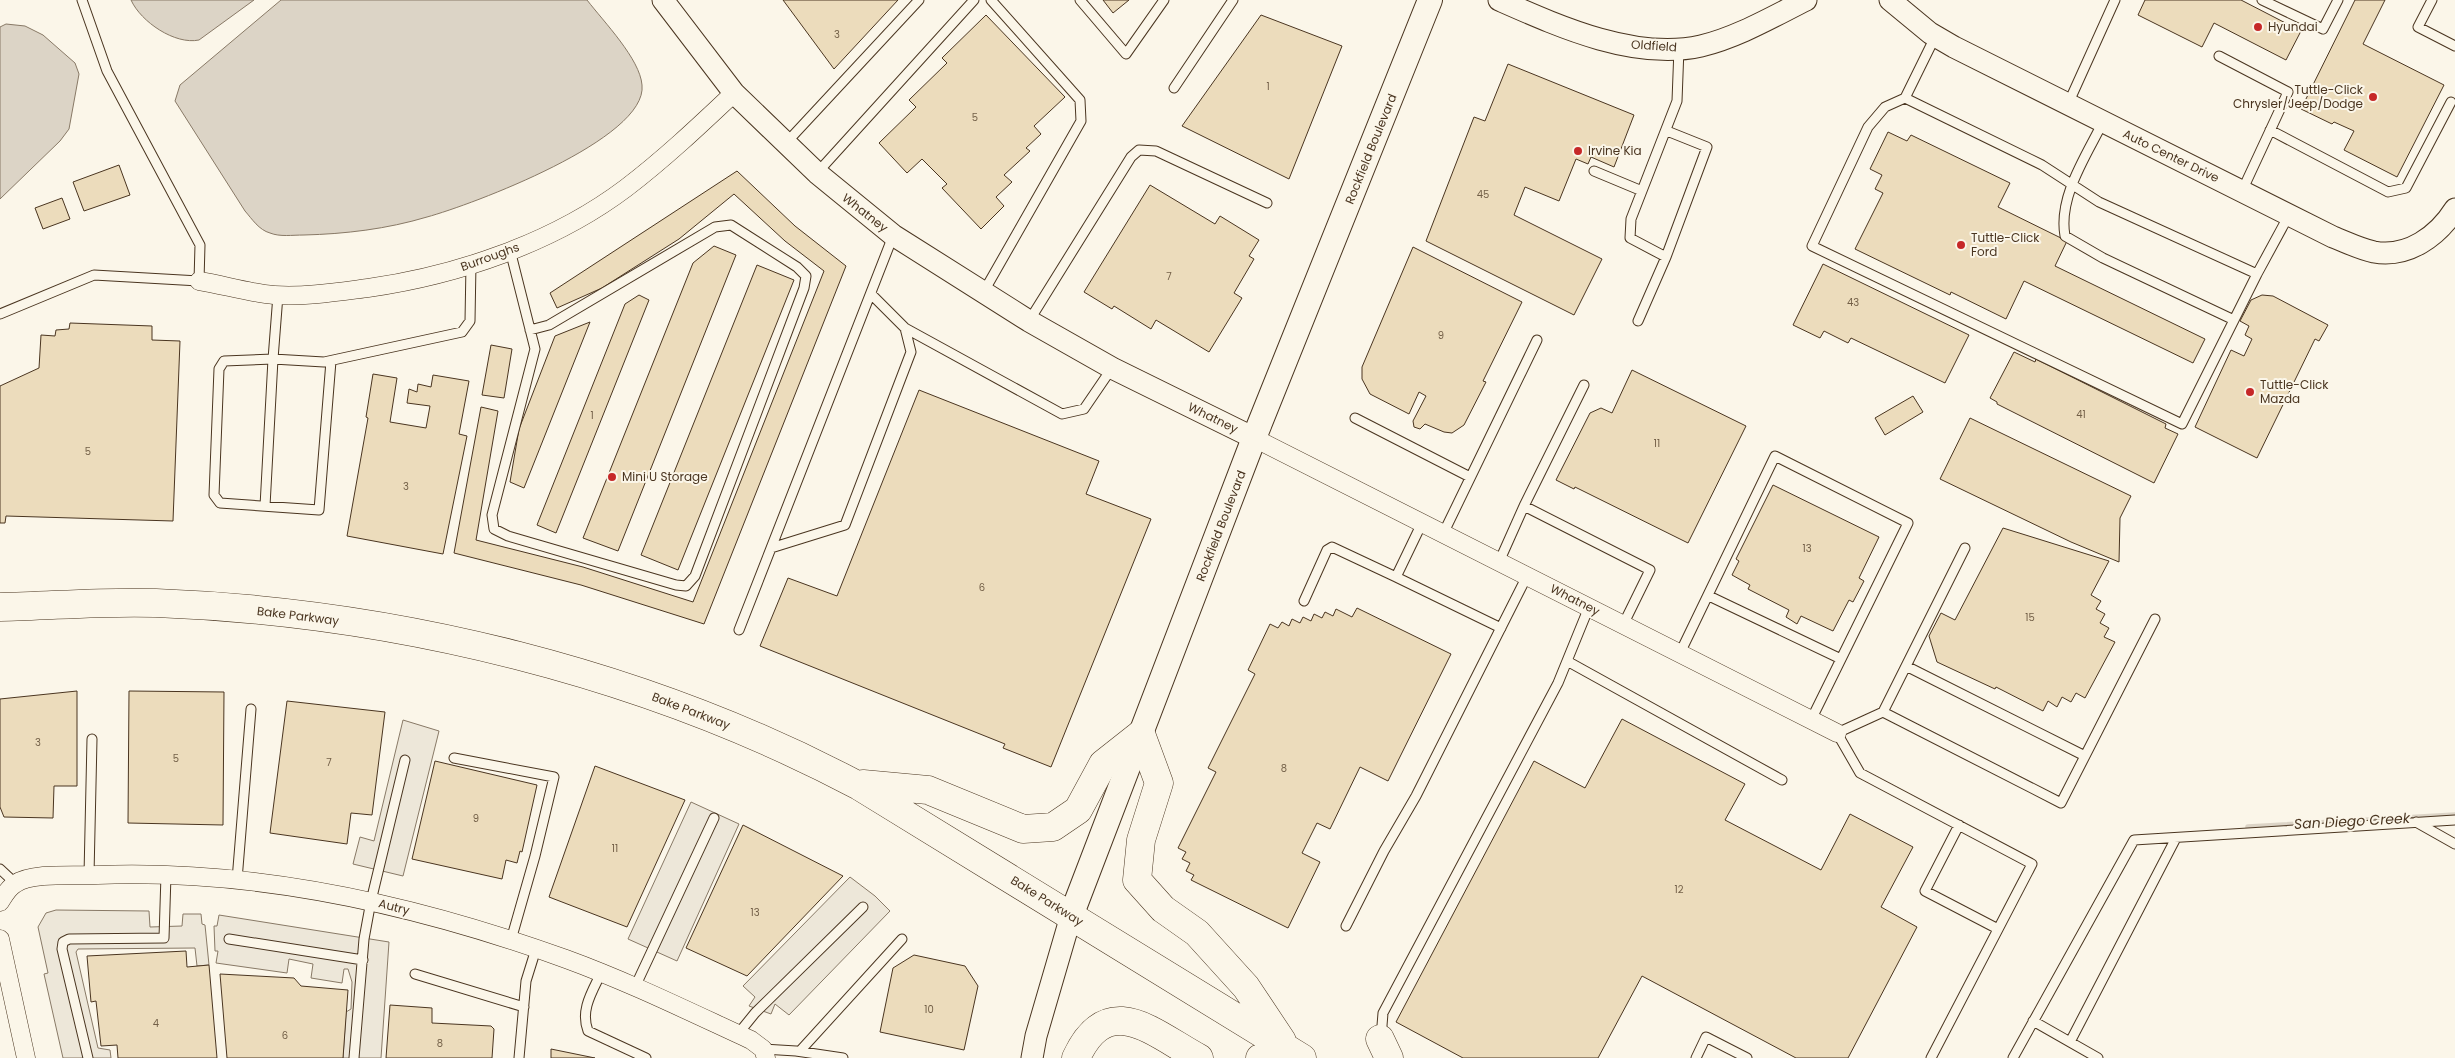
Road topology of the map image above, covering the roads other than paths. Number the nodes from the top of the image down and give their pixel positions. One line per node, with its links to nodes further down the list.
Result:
1 (82, 0): 43 (lane)
2 (919, 0): 29 (lane)
3 (974, 0): 31 (lane)
4 (991, 0): 44 (lane)
5 (1080, 0): 6 (lane)
6 (1164, 0)
7 (1233, 0): 21 (lane)
8 (1430, 0): 59 (main road, Rockfield Boulevard)
9 (1499, 0): 19 (street, Oldfield)
10 (1806, 0): 19 (street, Oldfield)
11 (1890, 0): 17 (street, Auto Center Drive)
12 (2115, 0): 25 (lane)
13 (2262, 0): 14 (lane)
14 (2338, 0)
15 (2432, 0): 18 (lane)
16 (670, 2): 22 (street, Whatney)
17 (1935, 36): 23 (lane); 25 (street, Auto Center Drive)
18 (2455, 46)
19 (1679, 48): 28 (lane)
20 (2219, 56): 27 (lane)
21 (1174, 88)
22 (734, 93): 29 (street, Whatney); 39 (street, Burroughs)
23 (1905, 98): 32 (lane); 48 (lane)
24 (2451, 102): 27 (lane)
25 (2067, 104): 26 (street, Auto Center Drive)
26 (2103, 122): 32 (lane); 34 (street, Auto Center Drive)
27 (2270, 130): 34 (lane)
28 (1667, 131): 33 (lane); 40 (lane)
29 (786, 144): 31 (street, Whatney)
30 (1594, 171): 33 (lane)
31 (817, 173): 38 (street, Whatney)
32 (2072, 184): 42 (lane); 48 (lane)
33 (1642, 190): 40 (lane)
34 (2242, 191): 37 (street, Auto Center Drive)
35 (1267, 203): 49 (lane)
36 (2455, 209): 37 (street, Auto Center Drive)
37 (2290, 215): 42 (lane)
38 (893, 235): 44 (street, Whatney); 45 (lane)
39 (510, 250): 41 (street, Burroughs); 52 (lane)
40 (1666, 257): 50 (lane)
41 (471, 264): 46 (street, Burroughs); 55 (lane)
42 (2257, 274): 48 (lane)
43 (199, 281): 46 (street, Burroughs); 47 (lane)
44 (983, 293): 49 (street, Whatney)
45 (871, 294): 51 (lane); 65 (lane)
46 (278, 295): 54 (lane)
47 (0, 314)
48 (2234, 320)
49 (1029, 321): 56 (street, Whatney)
50 (1638, 321)
51 (905, 328): 56 (lane); 65 (lane)
52 (530, 330): 52 (lane)
53 (1537, 340): 60 (lane)
54 (273, 360): 55 (lane); 61 (lane); 61 (lane)
55 (331, 361): 61 (lane)
56 (1112, 368): 59 (street, Whatney)
57 (1584, 385): 62 (lane)
58 (1355, 418): 60 (lane)
59 (1254, 438): 63 (street, Whatney); 86 (main road, Rockfield Boulevard)
60 (1470, 477): 64 (lane)
61 (265, 506)
62 (1524, 506): 67 (lane); 75 (lane)
63 (1422, 523): 64 (street, Whatney); 69 (lane)
64 (1443, 534): 67 (street, Whatney)
65 (771, 548): 77 (lane)
66 (1965, 548): 81 (lane)
67 (1499, 562): 68 (street, Whatney)
68 (1527, 576): 73 (street, Whatney); 76 (lane)
69 (1396, 577): 71 (lane); 76 (lane)
70 (1709, 596): 78 (lane); 79 (lane); 79 (lane)
71 (1304, 601)
72 (0, 607): 92 (main road, Bake Parkway)
73 (1588, 607): 75 (street, Whatney); 80 (lane)
74 (2155, 619): 88 (lane)
75 (1623, 625): 78 (street, Whatney)
76 (1501, 628): 107 (lane)
77 (739, 630)
78 (1680, 653): 84 (street, Whatney)
79 (1841, 659): 84 (lane)
80 (1567, 661): 91 (lane); 123 (lane)
81 (1906, 666): 83 (lane); 88 (lane)
82 (251, 709): 102 (lane)
83 (1883, 712): 85 (lane); 88 (lane)
84 (1811, 720): 85 (street, Whatney)
85 (1837, 733): 96 (lane)
86 (1141, 734): 92 (main road); 106 (main road, Rockfield Boulevard); 125 (main road)
87 (92, 739): 100 (lane)
88 (2085, 756)
89 (454, 758): 112 (lane)
90 (405, 760): 104 (lane)
91 (1782, 780)
92 (854, 783): 106 (main road, Bake Parkway)
93 (714, 818): 117 (lane)
94 (2455, 820): 95 (lane)
95 (2416, 822): 97 (lane); 98 (lane)
96 (1959, 825): 108 (lane); 108 (lane)
97 (2176, 838): 120 (lane); 122 (lane)
98 (2455, 844)
99 (0, 869): 103 (lane)
100 (89, 875): 101 (street, Autry); 103 (street, Autry)
101 (166, 875): 102 (street, Autry); 128 (lane)
102 (237, 880): 104 (street, Autry)
103 (7, 893)
104 (371, 901): 112 (street, Autry); 114 (lane)
105 (863, 907): 121 (lane)
106 (1072, 916): 125 (main road, Bake Parkway); 133 (street, Rockfield Boulevard)
107 (1346, 926)
108 (1998, 929): 139 (lane)
109 (0, 939): 118 (street)
110 (229, 939): 114 (lane)
111 (902, 939): 124 (lane)
112 (511, 940): 113 (street, Autry)
113 (536, 949): 115 (street, Autry); 119 (lane)
114 (363, 960): 129 (lane)
115 (600, 973): 117 (street, Autry); 131 (lane)
116 (415, 974): 119 (lane)
117 (635, 987): 121 (street, Autry)
118 (6, 994): 127 (street)
119 (524, 1007): 130 (lane)
120 (2033, 1021): 122 (lane); 140 (lane)
121 (738, 1034): 126 (street, Autry)
122 (2070, 1042): 141 (lane)
123 (1385, 1049)
124 (800, 1051): 126 (lane); 132 (lane)
125 (1294, 1053): 136 (main road)
126 (765, 1054)
127 (26, 1058)
128 (88, 1058)
129 (354, 1058)
130 (519, 1058)
131 (646, 1058)
132 (843, 1058)
133 (1032, 1058)
134 (1076, 1058): 135 (main road)
135 (1198, 1058)
136 (1260, 1058)
137 (1696, 1058): 138 (lane)
138 (1747, 1058)
139 (1931, 1058)
140 (2012, 1058)
141 (2098, 1058)

